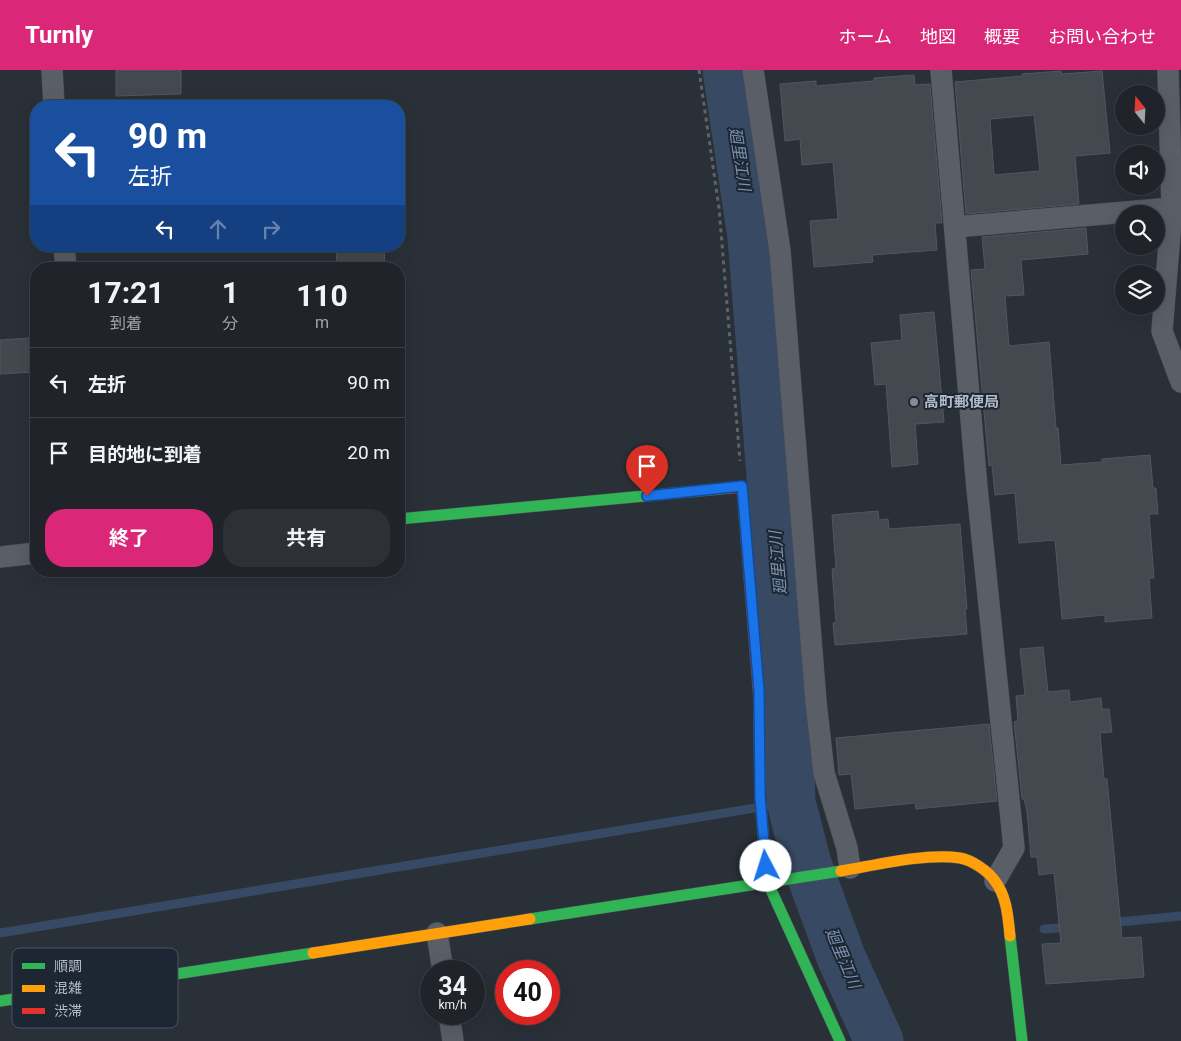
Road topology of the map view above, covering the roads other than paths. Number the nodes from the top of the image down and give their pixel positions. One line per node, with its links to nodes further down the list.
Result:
1 (52, 70): 5 (street)
2 (753, 70): 12 (street)
3 (942, 70): 7 (street)
4 (1168, 70): 6 (street)
5 (54, 100)
6 (1172, 208): 7 (street); 8 (street)
7 (955, 227): 13 (street)
8 (1181, 382)
9 (405, 518): 14 (street)
10 (30, 554): 11 (street)
11 (0, 557)
12 (850, 868): 13 (street); 14 (street)
13 (996, 881): 21 (street)
14 (767, 882): 15 (street); 20 (street)
15 (437, 933): 16 (street); 17 (street)
16 (441, 960)
17 (178, 973)
18 (451, 1025): 19 (street)
19 (453, 1041)
20 (840, 1041)
21 (1022, 1041)

